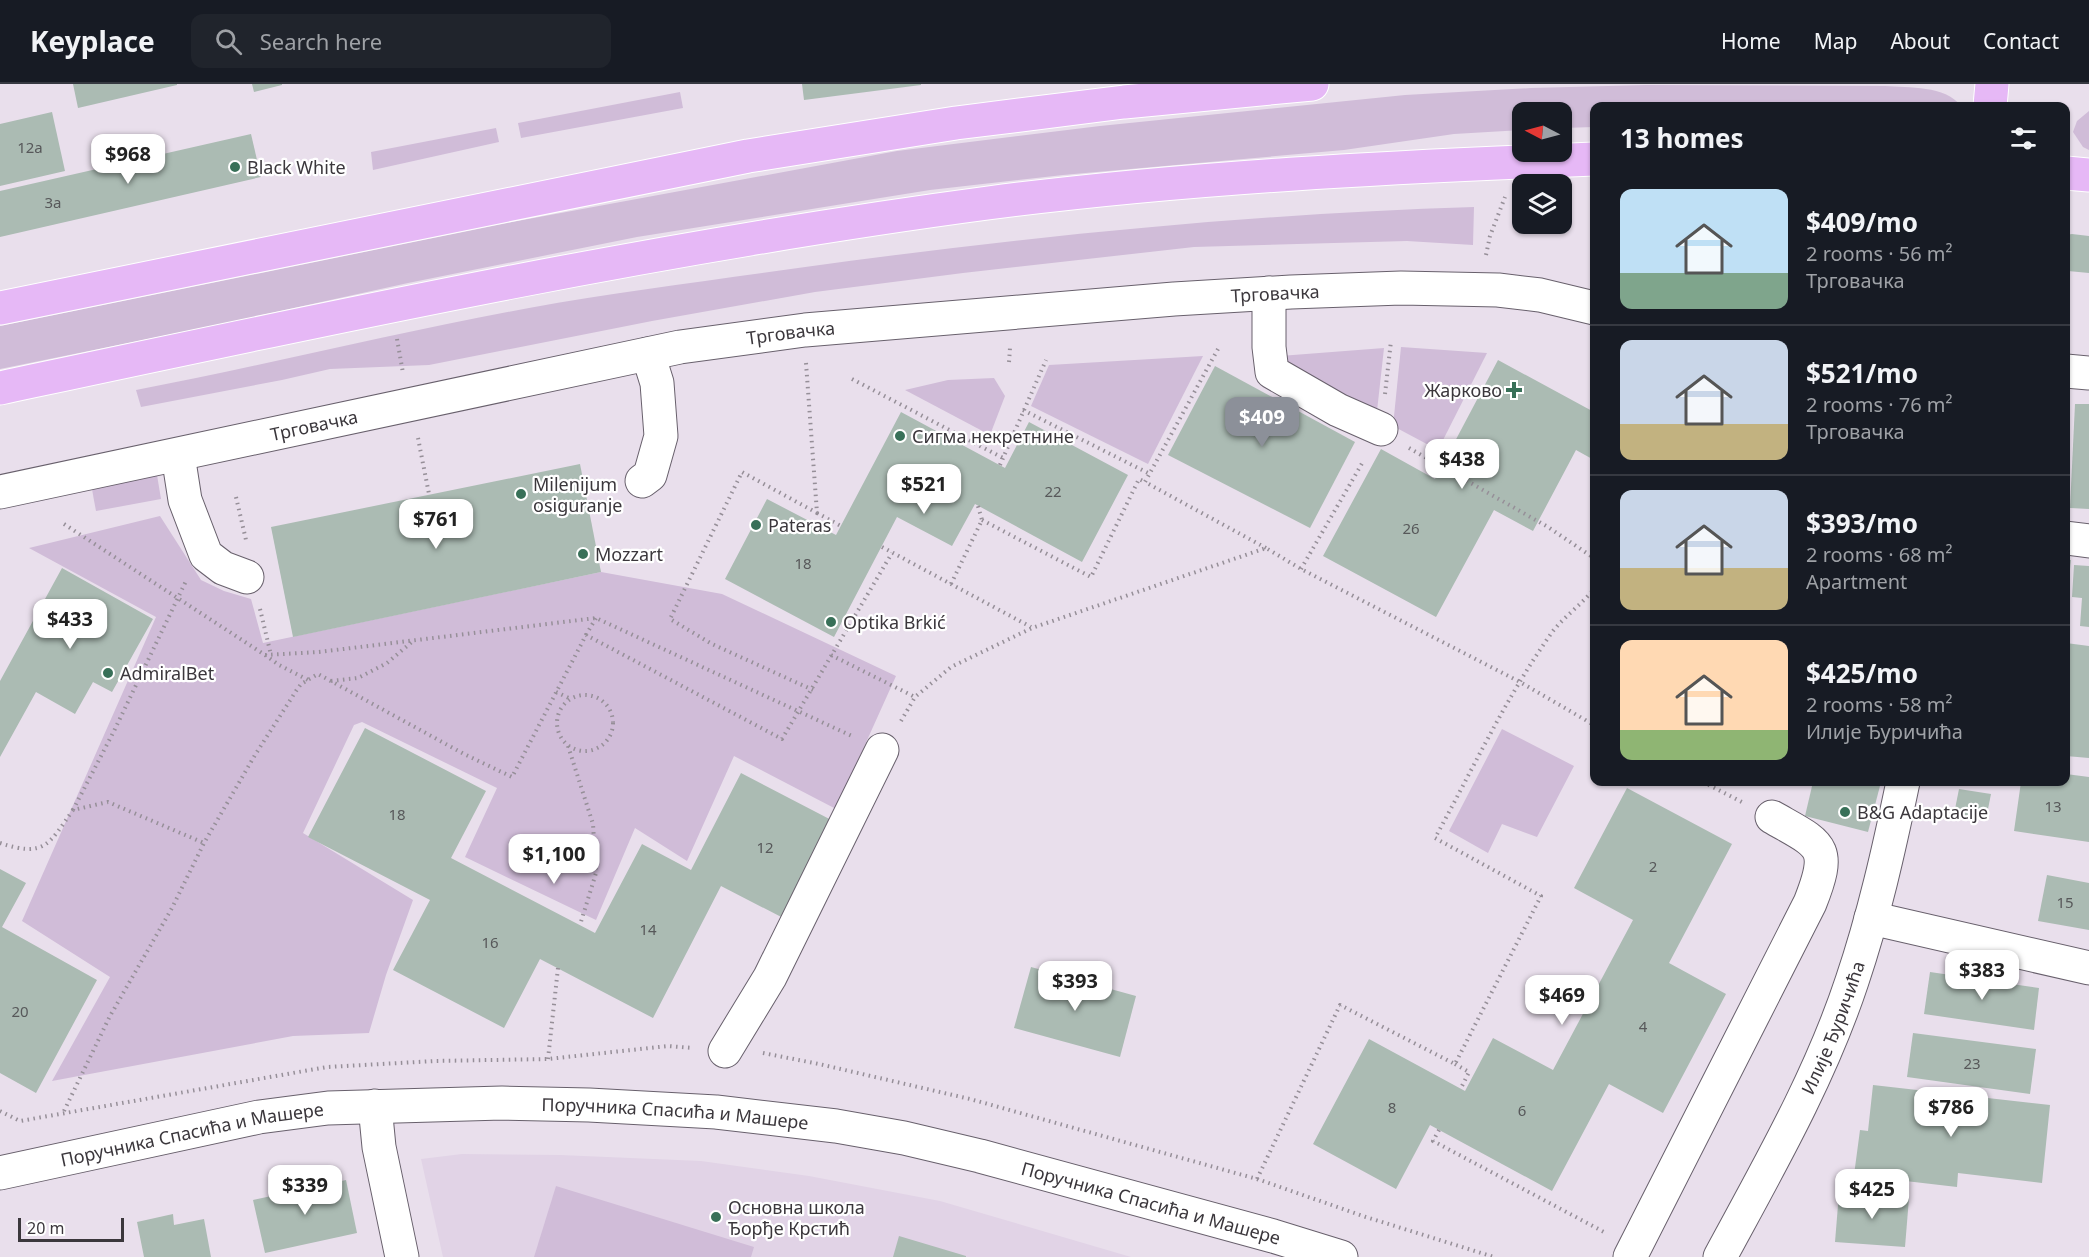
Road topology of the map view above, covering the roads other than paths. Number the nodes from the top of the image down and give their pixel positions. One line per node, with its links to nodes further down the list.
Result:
1 (1312, 84): 9 (main road)
2 (1992, 84): 3 (main road)
3 (1990, 102)
4 (1590, 159): 13 (main road)
5 (2070, 173): 6 (main road)
6 (2089, 175)
7 (1269, 293): 8 (street, Трговачка); 10 (street, Трговачка); 14 (street)
8 (1590, 307)
9 (0, 308)
10 (648, 354): 15 (street, Трговачка); 16 (street)
11 (2070, 371): 12 (street)
12 (2089, 373)
13 (0, 388)
14 (1381, 429)
15 (178, 455): 17 (street, Трговачка); 20 (street)
16 (642, 481)
17 (0, 492)
18 (2070, 539): 19 (street)
19 (2089, 541)
20 (247, 563)
21 (882, 750): 26 (street)
22 (1902, 786): 24 (street, Илије Ђуричића)
23 (1772, 817): 29 (street)
24 (1871, 918): 25 (street); 32 (street, Илије Ђуричића)
25 (2089, 968)
26 (725, 1051)
27 (375, 1106): 28 (street, Поручника Спасића и Машере); 30 (street); 31 (street, Поручника Спасића и Машере)
28 (0, 1173)
29 (1634, 1248)
30 (402, 1257)
31 (1341, 1257)
32 (1720, 1257)

